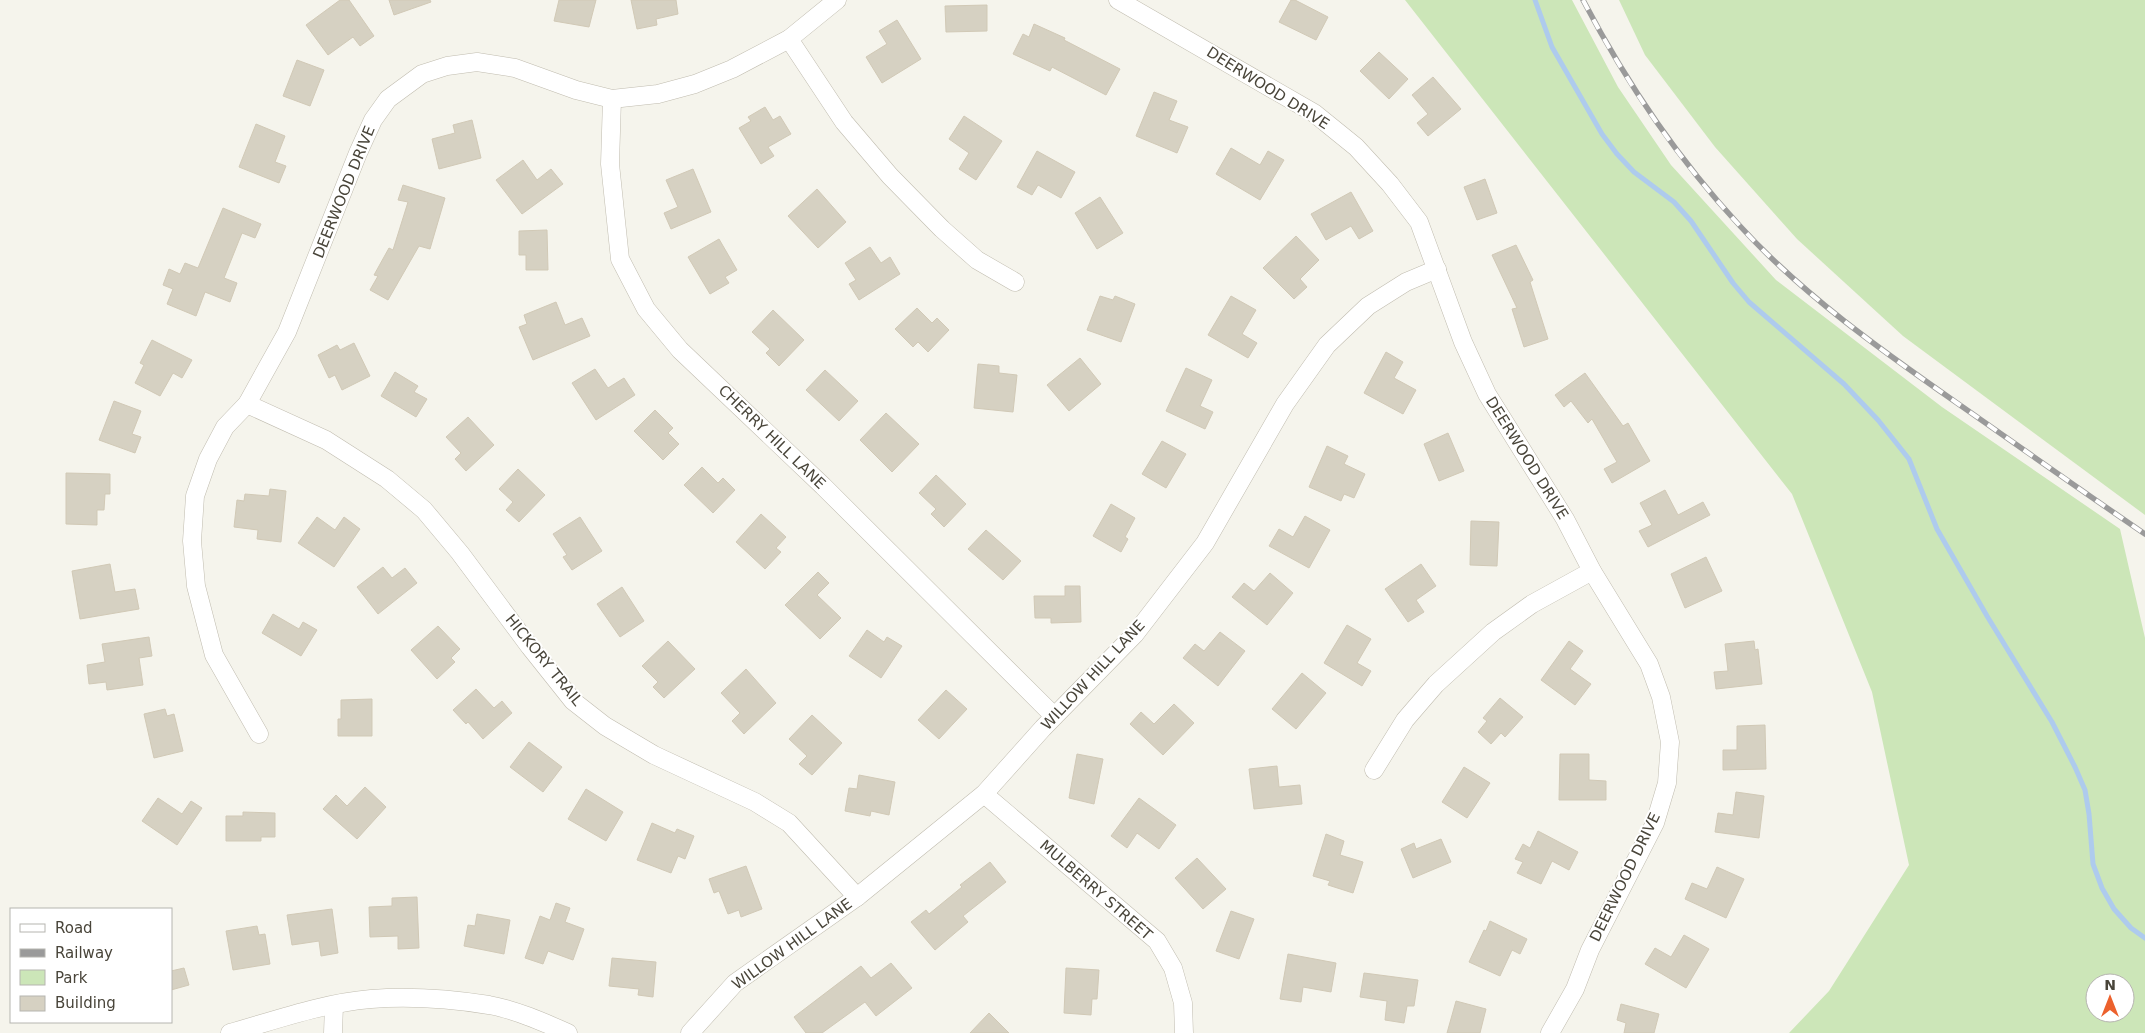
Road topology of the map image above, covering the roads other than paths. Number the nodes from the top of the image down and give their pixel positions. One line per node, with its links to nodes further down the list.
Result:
1 (837, 0): 3 (street, DEERWOOD DRIVE)
2 (1118, 0): 5 (street, DEERWOOD DRIVE)
3 (789, 39): 4 (street, DEERWOOD DRIVE); 6 (street)
4 (612, 99): 7 (street, DEERWOOD DRIVE); 9 (street, CHERRY HILL LANE)
5 (1437, 269): 8 (street, DEERWOOD DRIVE); 9 (street, WILLOW HILL LANE)
6 (1015, 282)
7 (247, 404): 10 (street, DEERWOOD DRIVE); 13 (street, HICKORY TRAIL)
8 (1592, 571): 11 (street); 20 (street, DEERWOOD DRIVE)
9 (1054, 716): 12 (street, WILLOW HILL LANE)
10 (259, 734)
11 (1374, 770)
12 (984, 794): 13 (street, WILLOW HILL LANE); 19 (street, MULBERRY STREET)
13 (857, 897): 18 (street, WILLOW HILL LANE)
14 (334, 1005): 15 (street); 16 (street); 17 (street)
15 (230, 1033)
16 (333, 1033)
17 (568, 1033)
18 (690, 1033)
19 (1184, 1033)
20 (1550, 1033)

